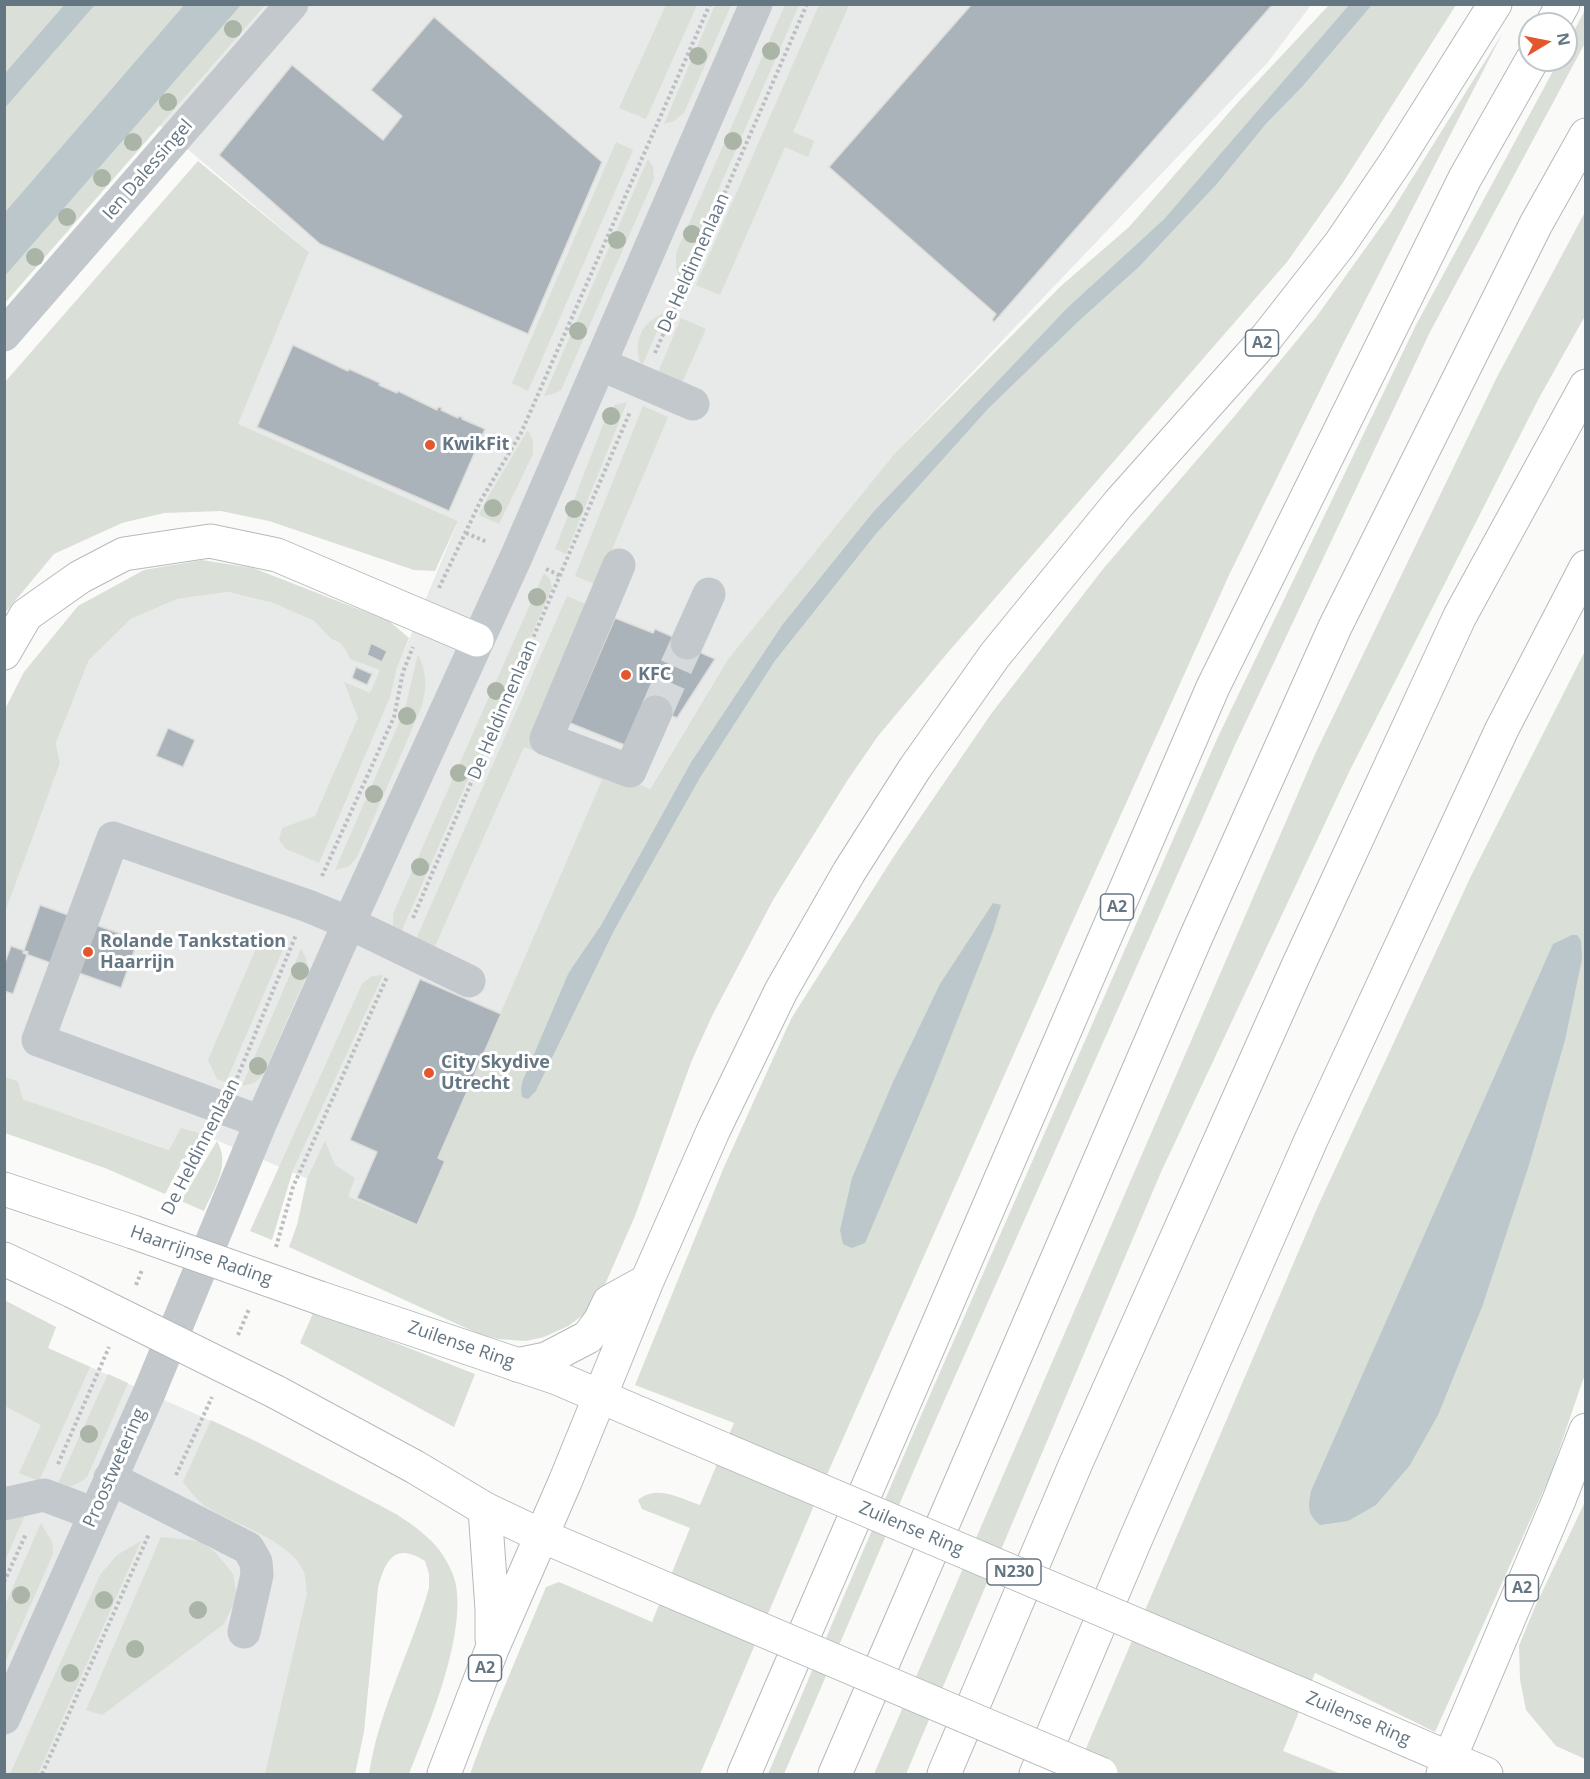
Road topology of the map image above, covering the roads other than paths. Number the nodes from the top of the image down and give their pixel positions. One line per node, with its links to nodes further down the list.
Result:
1 (292, 4): 6 (street, Ien Dalessingel)
2 (756, 4): 7 (street)
3 (1495, 4): 22 (main road, A2)
4 (1525, 72): 37 (main road, A2)
5 (1586, 135): 38 (main road)
6 (4, 335)
7 (600, 364): 9 (street); 13 (street)
8 (1586, 386): 39 (main road)
9 (693, 404)
10 (619, 565): 16 (street)
11 (1586, 567): 40 (main road)
12 (709, 594): 14 (street)
13 (477, 640): 15 (main road); 17 (street)
14 (687, 643)
15 (4, 653)
16 (656, 712)
17 (349, 923): 18 (street); 19 (street); 19 (street)
18 (469, 981)
19 (261, 1122): 27 (street, Proostwetering)
20 (4, 1189): 23 (main road, Haarrijnse Rading, bridge)
21 (4, 1259): 29 (main road, bridge)
22 (647, 1281): 24 (main road); 25 (main road, A2)
23 (398, 1323): 24 (main road, Zuilense Ring)
24 (517, 1365): 25 (main road, Zuilense Ring)
25 (600, 1396): 31 (main road, A2); 35 (main road, Zuilense Ring / N230, bridge)
26 (1586, 1430): 35 (main road, A2)
27 (110, 1478): 30 (street, Proostwetering); 32 (street)
28 (4, 1504): 30 (street)
29 (484, 1509): 31 (main road); 33 (main road, A2)
30 (95, 1514): 34 (street, Proostwetering)
31 (542, 1536): 33 (main road, A2); 41 (main road, bridge)
32 (244, 1632)
33 (492, 1649): 36 (main road, A2)
34 (4, 1718)
35 (1447, 1766): 42 (main road, Zuilense Ring / N230)
36 (444, 1774)
37 (744, 1774)
38 (835, 1774)
39 (944, 1774)
40 (1036, 1774)
41 (1101, 1774)
42 (1486, 1774)

